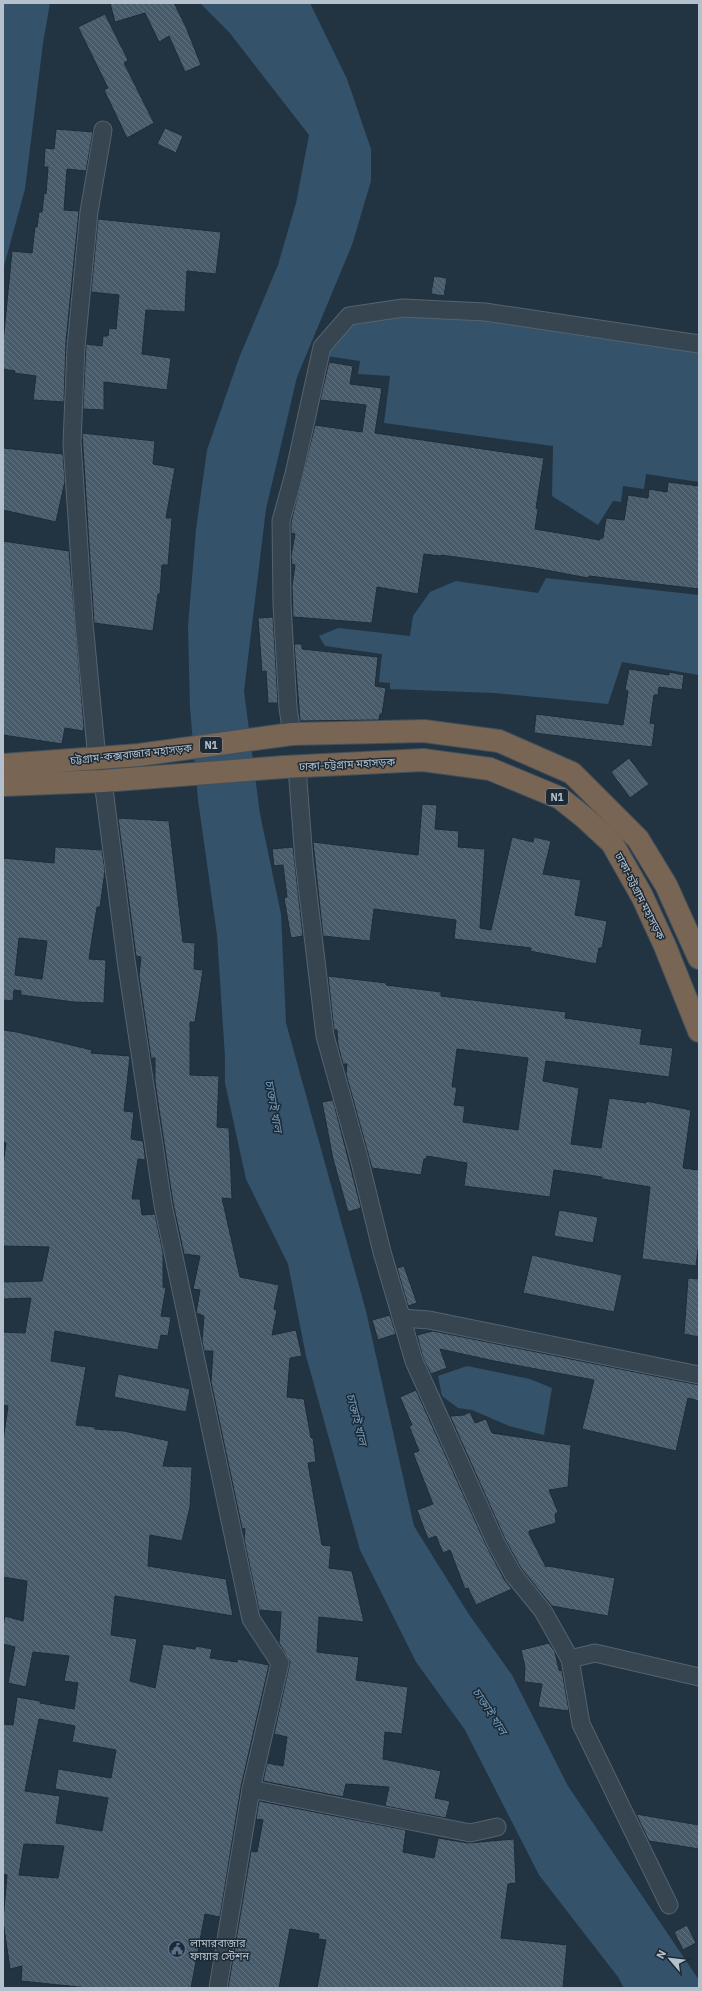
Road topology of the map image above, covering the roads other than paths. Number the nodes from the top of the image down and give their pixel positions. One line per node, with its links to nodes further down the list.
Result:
1 (103, 130): 4 (street)
2 (699, 344): 3 (street)
3 (287, 735): 4 (highway, চট্টগ্রাম-কক্সবাজার মহাসড়ক / N1); 9 (highway, N1)
4 (96, 759): 5 (highway, চট্টগ্রাম-কক্সবাজার মহাসড়ক / N1)
5 (3, 765)
6 (290, 767): 7 (highway, চট্টগ্রাম-কক্সবাজার মহাসড়ক / N1); 10 (highway, ঢাকা-চট্টগ্রাম মহাসড়ক / N1); 11 (street)
7 (103, 781): 8 (highway, চট্টগ্রাম-কক্সবাজার মহাসড়ক / N1); 15 (street)
8 (3, 785)
9 (699, 958)
10 (699, 1031)
11 (401, 1318): 12 (street); 13 (street)
12 (699, 1375)
13 (570, 1659): 14 (street); 17 (street)
14 (699, 1677)
15 (251, 1789): 16 (street); 18 (street)
16 (497, 1826)
17 (669, 1905)
18 (218, 1988)

